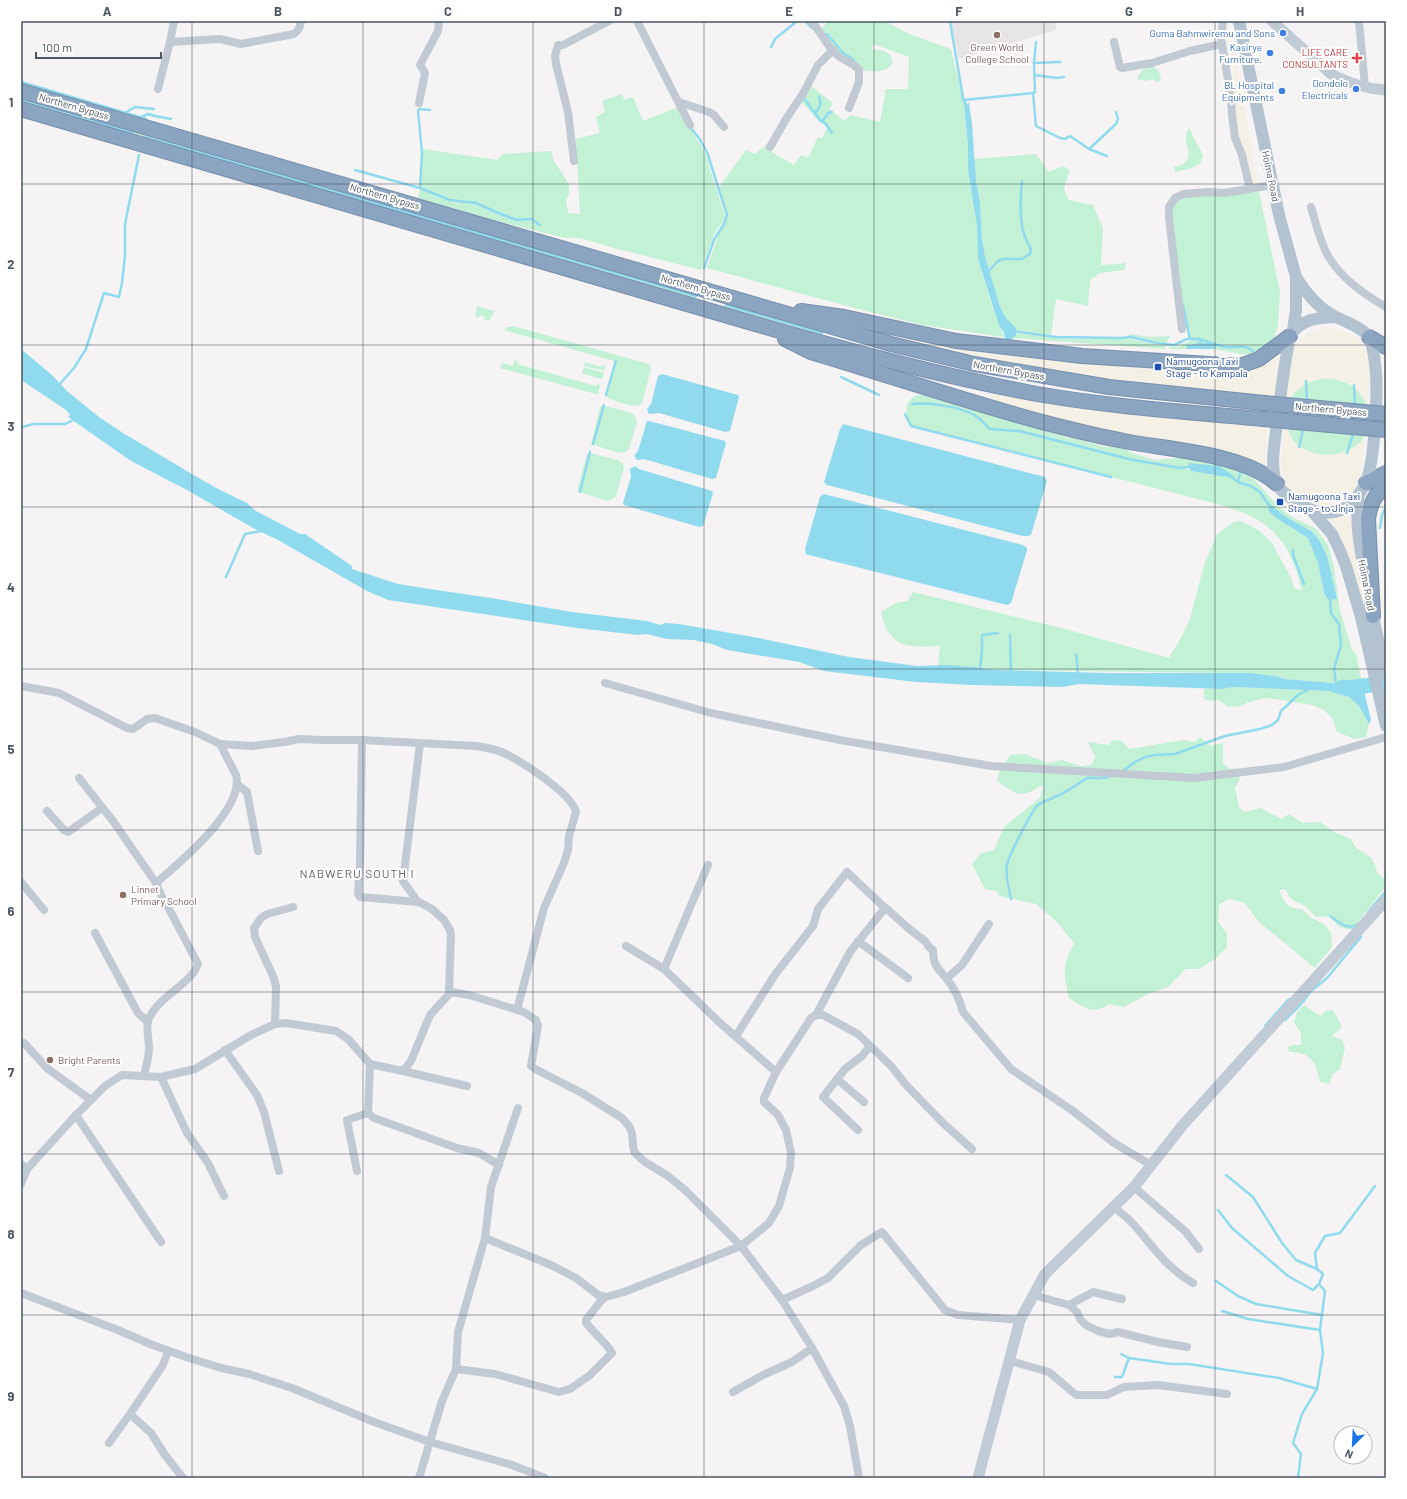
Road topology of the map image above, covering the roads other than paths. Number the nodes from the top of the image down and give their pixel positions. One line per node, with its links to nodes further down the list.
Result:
1 (174, 21): 11 (street)
2 (301, 21): 11 (street)
3 (439, 21): 20 (street)
4 (609, 21): 26 (street)
5 (637, 21): 19 (street)
6 (811, 21): 14 (street)
7 (1223, 21): 13 (street)
8 (1240, 21): 27 (main road, Hoima Road)
9 (1272, 21): 15 (street)
10 (1360, 21): 15 (street)
11 (170, 42): 16 (street)
12 (1114, 42): 13 (street)
13 (1222, 44): 28 (street)
14 (832, 50): 21 (street); 25 (street)
15 (1365, 87): 18 (street)
16 (158, 89)
17 (21, 91): 31 (highway, Northern Bypass)
18 (1386, 91)
19 (679, 102): 23 (street); 24 (street)
20 (419, 103)
21 (849, 108)
22 (21, 109): 34 (highway, Northern Bypass)
23 (690, 125)
24 (724, 127)
25 (770, 147)
26 (574, 161)
27 (1273, 185): 28 (street); 30 (main road, Hoima Road)
28 (1250, 189): 35 (street)
29 (1311, 207): 32 (street)
30 (1296, 277): 33 (main road); 36 (main road, Hoima Road)
31 (761, 306): 36 (highway); 39 (highway, Northern Bypass, bridge)
32 (1386, 307)
33 (1334, 317): 36 (main road); 37 (main road)
34 (752, 323): 40 (highway, Northern Bypass, bridge); 42 (highway)
35 (1182, 329)
36 (1292, 333): 42 (main road, Hoima Road)
37 (1369, 337): 38 (highway); 44 (main road, Hoima Road)
38 (1386, 347)
39 (1386, 414)
40 (1386, 430)
41 (1386, 473): 44 (highway)
42 (1276, 484): 45 (main road)
43 (1386, 486): 46 (highway)
44 (1362, 489): 45 (main road); 46 (main road, Hoima Road)
45 (1311, 510): 46 (main road)
46 (1367, 616): 47 (main road, Hoima Road); 50 (main road, Hoima Road)
47 (1386, 675)
48 (605, 683): 51 (street)
49 (21, 686): 53 (street)
50 (1386, 726)
51 (1386, 737)
52 (362, 740): 53 (street); 54 (street); 64 (street)
53 (220, 744): 56 (street)
54 (420, 744): 64 (street); 76 (street)
55 (79, 778): 57 (street)
56 (238, 785): 59 (street); 62 (street)
57 (102, 808): 58 (street); 62 (street)
58 (47, 811)
59 (258, 851)
60 (708, 865): 72 (street)
61 (22, 884): 67 (street)
62 (156, 884): 78 (street)
63 (1386, 900): 99 (street)
64 (418, 902): 75 (street)
65 (293, 907): 79 (street)
66 (885, 908): 70 (street); 74 (street); 80 (street)
67 (44, 910)
68 (989, 924): 74 (street)
69 (94, 933): 78 (street)
70 (858, 941): 73 (street); 77 (street)
71 (626, 946): 72 (street)
72 (664, 969): 80 (street)
73 (908, 978)
74 (947, 978): 99 (street)
75 (451, 992): 76 (street); 85 (street)
76 (516, 1010): 109 (street)
77 (816, 1015): 82 (street); 86 (street)
78 (148, 1022): 87 (street)
79 (275, 1024): 83 (street); 84 (street)
80 (736, 1036): 86 (street)
81 (24, 1043): 91 (street)
82 (870, 1046): 89 (street); 97 (street)
83 (226, 1050): 88 (street); 101 (street)
84 (370, 1064): 85 (street); 94 (street)
85 (403, 1071): 90 (street)
86 (776, 1072): 109 (street)
87 (144, 1076): 88 (street); 91 (street)
88 (161, 1077): 105 (street)
89 (837, 1079): 92 (street); 96 (street)
90 (466, 1086)
91 (91, 1100): 95 (street)
92 (864, 1102)
93 (518, 1108): 98 (street)
94 (368, 1113): 98 (street); 102 (street)
95 (76, 1115): 100 (street); 108 (street)
96 (858, 1130)
97 (972, 1149)
98 (499, 1165): 107 (street)
99 (1151, 1165): 104 (street)
100 (24, 1166): 103 (street)
101 (279, 1171)
102 (357, 1172)
103 (21, 1184)
104 (1134, 1187): 106 (street); 110 (street)
105 (224, 1196)
106 (1114, 1207): 111 (street); 113 (street)
107 (485, 1238): 114 (street); 123 (street)
108 (161, 1242)
109 (741, 1246): 114 (street); 116 (street)
110 (1199, 1248)
111 (1193, 1283)
112 (21, 1293): 121 (street)
113 (1033, 1295): 117 (street); 118 (street)
114 (604, 1297): 123 (street)
115 (1122, 1299): 117 (street)
116 (782, 1300): 118 (street); 120 (street)
117 (1069, 1305): 119 (street)
118 (1020, 1320): 122 (street)
119 (1188, 1347)
120 (812, 1348): 124 (street); 132 (street)
121 (168, 1351): 126 (street); 127 (street)
122 (1010, 1361): 125 (street); 133 (street)
123 (456, 1369): 127 (street)
124 (733, 1392)
125 (1227, 1394)
126 (130, 1414): 128 (street); 129 (street)
127 (430, 1442): 130 (street); 131 (street)
128 (109, 1443)
129 (183, 1478)
130 (419, 1478)
131 (545, 1478)
132 (859, 1478)
133 (978, 1478)

